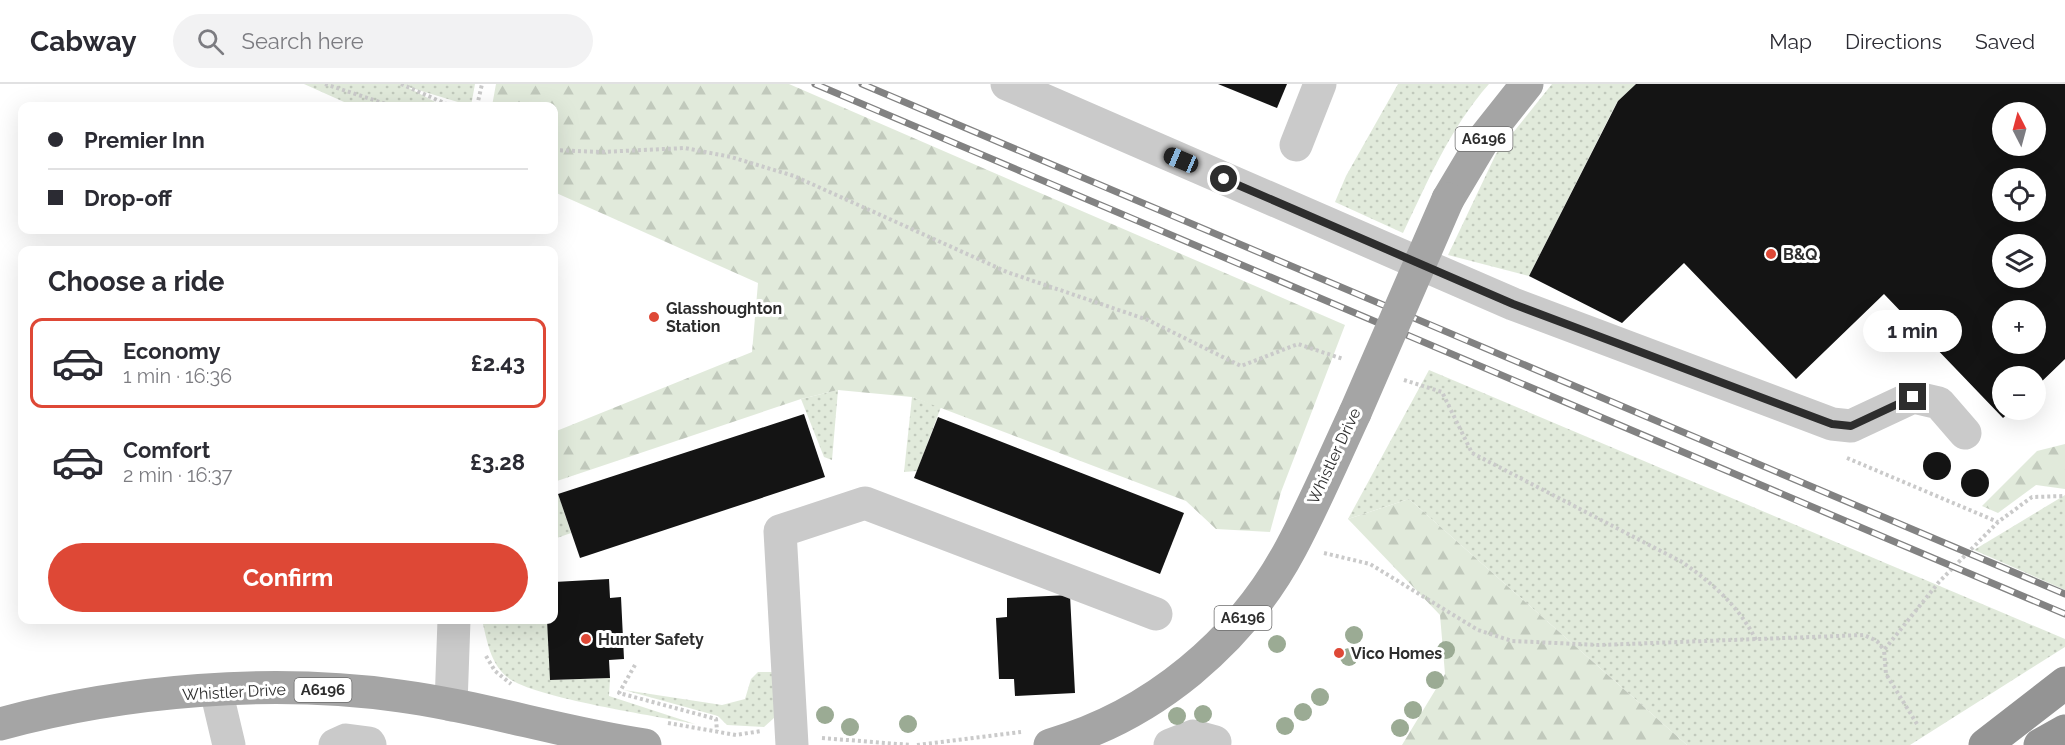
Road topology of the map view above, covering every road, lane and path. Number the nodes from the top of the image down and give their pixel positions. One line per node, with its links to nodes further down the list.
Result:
1 (325, 84): 7 (path)
2 (401, 84): 8 (path)
3 (482, 84): 9 (path)
4 (1007, 84): 14 (street)
5 (1320, 84): 10 (street)
6 (1527, 84): 16 (main road, Whistler Drive / A6196, bridge)
7 (380, 102)
8 (442, 102)
9 (478, 102)
10 (1296, 145)
11 (558, 150): 12 (path)
12 (1354, 363)
13 (1398, 378): 19 (path)
14 (1965, 433)
15 (2065, 496): 21 (path)
16 (1290, 549): 19 (path); 38 (main road, Whistler Drive / A6196)
17 (1156, 614): 32 (street)
18 (454, 624): 26 (street)
19 (1756, 640): 21 (path)
20 (481, 650): 24 (path)
21 (1884, 650): 28 (path)
22 (635, 665): 30 (path)
23 (2065, 683): 40 (highway)
24 (512, 685)
25 (216, 690): 26 (main road, Whistler Drive / A6196); 27 (main road, Whistler Drive / A6196); 34 (street)
26 (452, 705): 31 (main road, Whistler Drive / A6196)
27 (0, 724)
28 (1917, 724)
29 (2065, 731): 41 (highway)
30 (717, 732): 31 (path); 32 (path)
31 (640, 739)
32 (792, 740): 37 (path)
33 (1215, 742): 39 (street)
34 (229, 745)
35 (335, 745): 36 (street)
36 (370, 745)
37 (911, 745)
38 (1050, 745)
39 (1170, 745)
40 (1985, 745)
41 (2040, 745)

